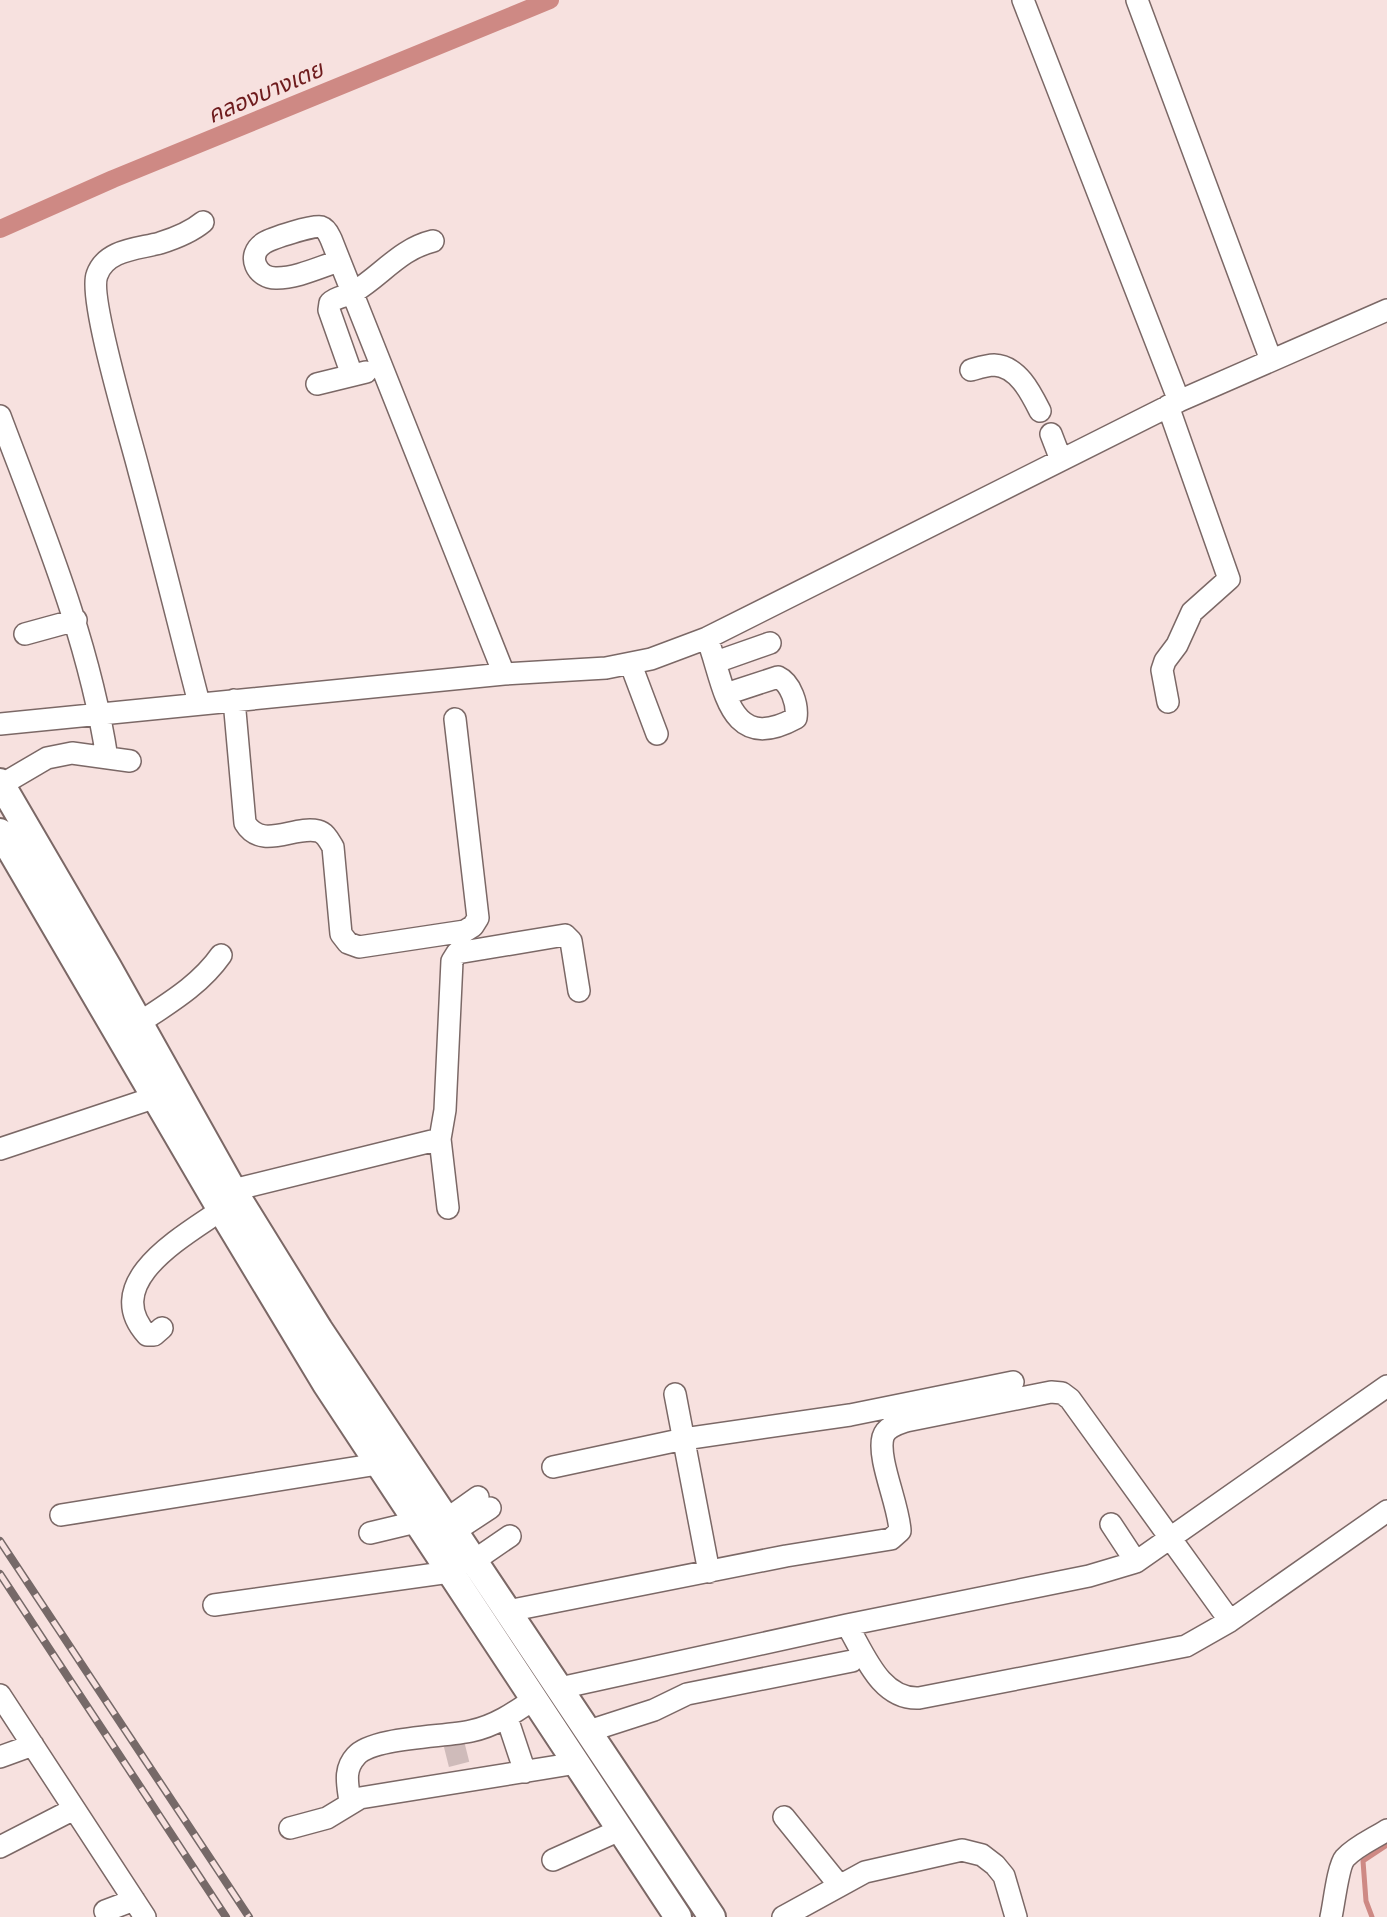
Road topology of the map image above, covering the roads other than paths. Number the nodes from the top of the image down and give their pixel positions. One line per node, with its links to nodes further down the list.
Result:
1 (1023, 0): 13 (street)
2 (1137, 0): 8 (street)
3 (203, 222): 28 (street)
4 (433, 241): 6 (street)
5 (340, 261): 6 (street)
6 (353, 293): 9 (street); 11 (street)
7 (1387, 310): 8 (street)
8 (1271, 360): 13 (street)
9 (381, 368): 11 (street); 24 (street)
10 (971, 370): 14 (street)
11 (352, 375): 12 (street)
12 (317, 384)
13 (1174, 404): 17 (street); 27 (street)
14 (1040, 411)
15 (1, 421): 18 (street)
16 (1051, 434): 17 (street)
17 (1061, 460): 20 (street)
18 (76, 620): 19 (street); 29 (street)
19 (26, 634)
20 (707, 638): 22 (street); 23 (street)
21 (770, 643): 22 (street)
22 (716, 662): 25 (street)
23 (631, 665): 24 (street); 32 (street)
24 (503, 674): 26 (street)
25 (726, 694)
26 (234, 700): 28 (street); 30 (street)
27 (1168, 702)
28 (199, 703): 29 (street)
29 (101, 714): 31 (street); 33 (street)
30 (455, 719)
31 (0, 724)
32 (657, 734)
33 (107, 758): 34 (street); 35 (street)
34 (130, 761)
35 (1, 784): 39 (main road)
36 (0, 832): 40 (main road)
37 (221, 955): 39 (street)
38 (579, 992): 41 (street)
39 (139, 1023): 43 (main road)
40 (156, 1097): 42 (street); 43 (main road)
41 (440, 1139): 43 (street); 44 (street)
42 (0, 1149)
43 (227, 1200): 45 (street); 50 (main road); 57 (main road)
44 (448, 1208)
45 (162, 1328)
46 (1013, 1382): 49 (street)
47 (1387, 1386): 60 (street)
48 (676, 1394): 49 (street)
49 (684, 1439): 51 (street); 64 (street)
50 (378, 1464): 54 (street); 55 (main road)
51 (553, 1466)
52 (484, 1502): 57 (street)
53 (1387, 1511): 67 (street)
54 (61, 1515)
55 (416, 1522): 58 (street); 63 (main road)
56 (1111, 1524): 62 (street)
57 (451, 1525): 61 (main road)
58 (370, 1533)
59 (510, 1536): 61 (street)
60 (1173, 1537): 62 (street); 64 (street); 67 (street)
61 (475, 1560): 66 (main road)
62 (1136, 1562): 68 (street)
63 (450, 1572): 65 (street); 74 (main road)
64 (709, 1572): 66 (street)
65 (214, 1605)
66 (508, 1611): 72 (main road)
67 (1230, 1621): 68 (street)
68 (847, 1625): 69 (street)
69 (778, 1641): 71 (street); 72 (street)
70 (852, 1661): 71 (street)
71 (784, 1674): 76 (street)
72 (560, 1688): 76 (main road)
73 (0, 1695): 77 (street)
74 (534, 1699): 75 (street); 79 (main road)
75 (507, 1718): 80 (street); 81 (street)
76 (589, 1731): 94 (main road)
77 (33, 1745): 78 (street); 82 (street)
78 (0, 1757)
79 (577, 1763): 80 (street); 85 (main road)
80 (525, 1772): 81 (street)
81 (350, 1802): 84 (street)
82 (74, 1809): 87 (street); 90 (street)
83 (784, 1817): 89 (street)
84 (290, 1828)
85 (622, 1829): 88 (street); 93 (main road)
86 (1387, 1830): 96 (street)
87 (0, 1847)
88 (553, 1860)
89 (839, 1885): 92 (street); 95 (street)
90 (139, 1909): 91 (street)
91 (105, 1912)
92 (786, 1916)
93 (678, 1917)
94 (712, 1917)
95 (1016, 1917)
96 (1331, 1917)

